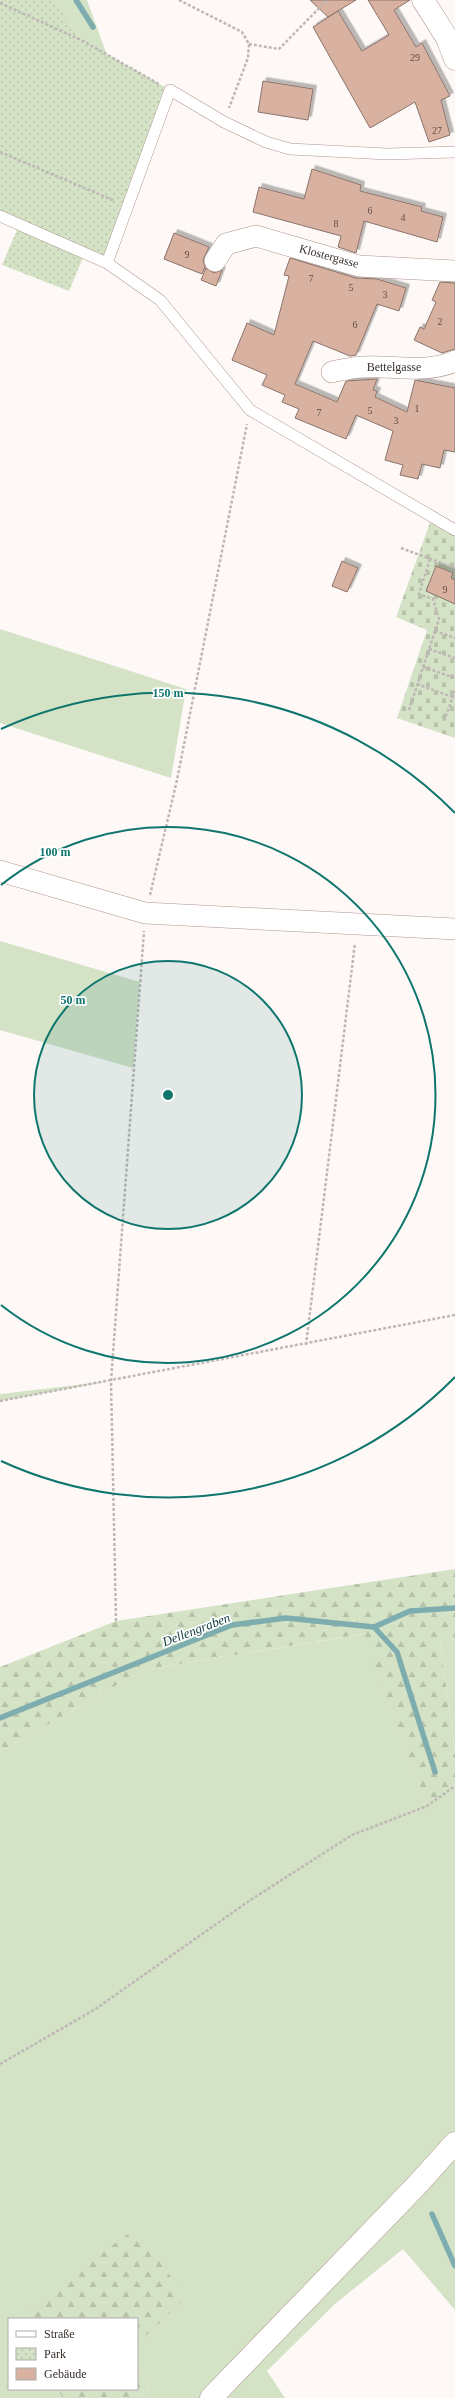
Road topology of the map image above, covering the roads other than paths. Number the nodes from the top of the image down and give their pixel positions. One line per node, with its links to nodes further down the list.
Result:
1 (423, 0): 2 (street)
2 (451, 37): 3 (street)
3 (455, 59)
4 (455, 152): 6 (lane)
5 (0, 216): 6 (lane)
6 (108, 262): 11 (lane)
7 (215, 262): 8 (street, Klostergasse)
8 (455, 271)
9 (455, 361): 10 (street, Bettelgasse)
10 (332, 372)
11 (455, 530)
12 (0, 871): 13 (street)
13 (455, 929)
14 (455, 2143): 15 (street)
15 (211, 2398)

